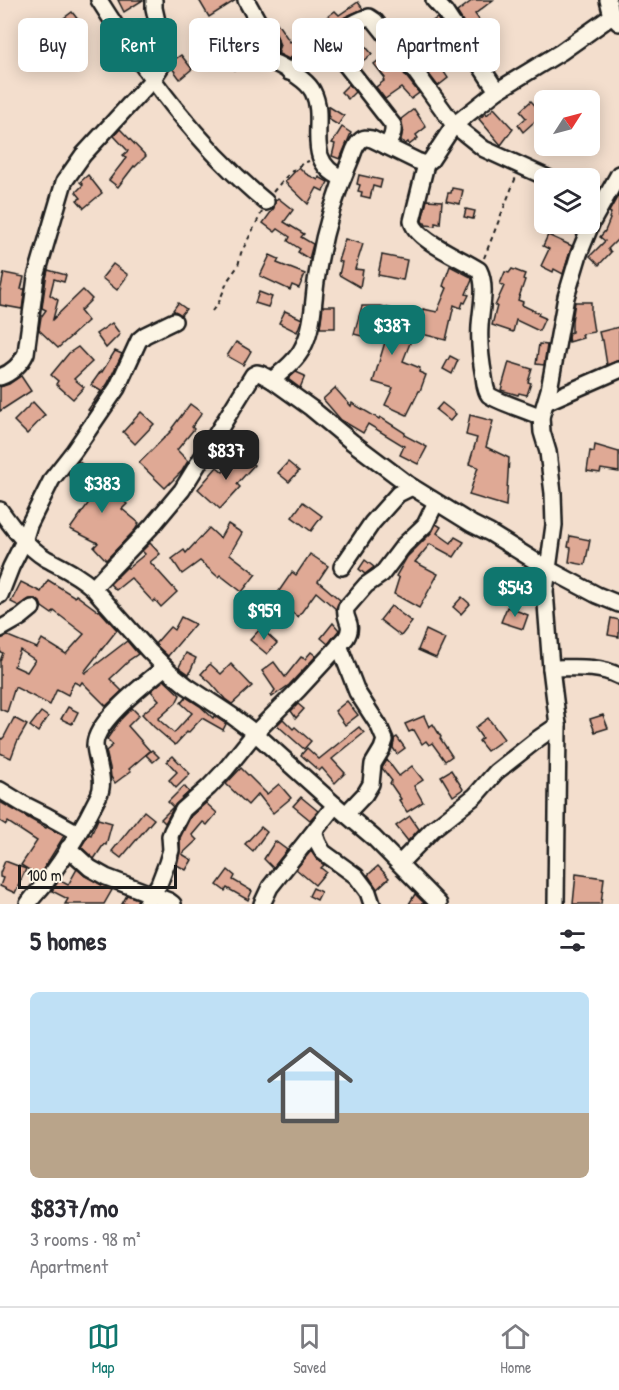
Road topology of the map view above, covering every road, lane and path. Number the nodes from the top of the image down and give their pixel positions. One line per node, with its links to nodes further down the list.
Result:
1 (99, 0): 11 (street)
2 (154, 0): 11 (street)
3 (246, 0): 9 (street)
4 (434, 0): 12 (street)
5 (608, 0): 7 (street)
6 (361, 18): 13 (street)
7 (615, 19): 12 (street)
8 (292, 70): 9 (street)
9 (289, 72): 15 (street)
10 (351, 72): 14 (street)
11 (152, 80): 22 (street); 28 (street)
12 (497, 91): 13 (street)
13 (454, 125): 16 (street); 17 (street)
14 (386, 146): 16 (street); 20 (street)
15 (321, 159): 20 (street); 22 (path)
16 (426, 164): 24 (street)
17 (520, 166): 18 (street); 24 (path)
18 (534, 172)
19 (619, 174): 21 (street)
20 (342, 178): 29 (street)
21 (600, 195)
22 (266, 202): 25 (path)
23 (587, 234): 30 (street)
24 (479, 270): 30 (street)
25 (212, 311)
26 (174, 321): 36 (street)
27 (619, 370): 30 (street)
28 (0, 377)
29 (272, 380): 31 (street); 39 (street)
30 (544, 409): 38 (street)
31 (396, 475): 32 (street); 33 (street)
32 (412, 487): 33 (street); 34 (street)
33 (398, 494): 37 (street)
34 (436, 502): 38 (street); 44 (street)
35 (0, 510): 36 (street)
36 (24, 542): 39 (street); 40 (street)
37 (342, 567)
38 (548, 570): 41 (street); 46 (street)
39 (93, 588): 45 (street)
40 (0, 595)
41 (619, 604)
42 (32, 608): 43 (street)
43 (0, 629)
44 (339, 645): 49 (street); 51 (street)
45 (165, 667): 49 (street); 53 (street)
46 (551, 668): 47 (street); 48 (street)
47 (619, 676)
48 (558, 725): 55 (street); 62 (street)
49 (255, 733): 51 (street); 56 (street)
50 (0, 790): 53 (street)
51 (341, 810): 52 (street); 55 (street)
52 (314, 832): 59 (street); 60 (street)
53 (78, 833): 54 (street)
54 (69, 848): 56 (street); 57 (street)
55 (400, 863): 61 (street)
56 (150, 900): 58 (street)
57 (28, 904)
58 (173, 904)
59 (262, 904)
60 (372, 904)
61 (439, 904)
62 (556, 904)

